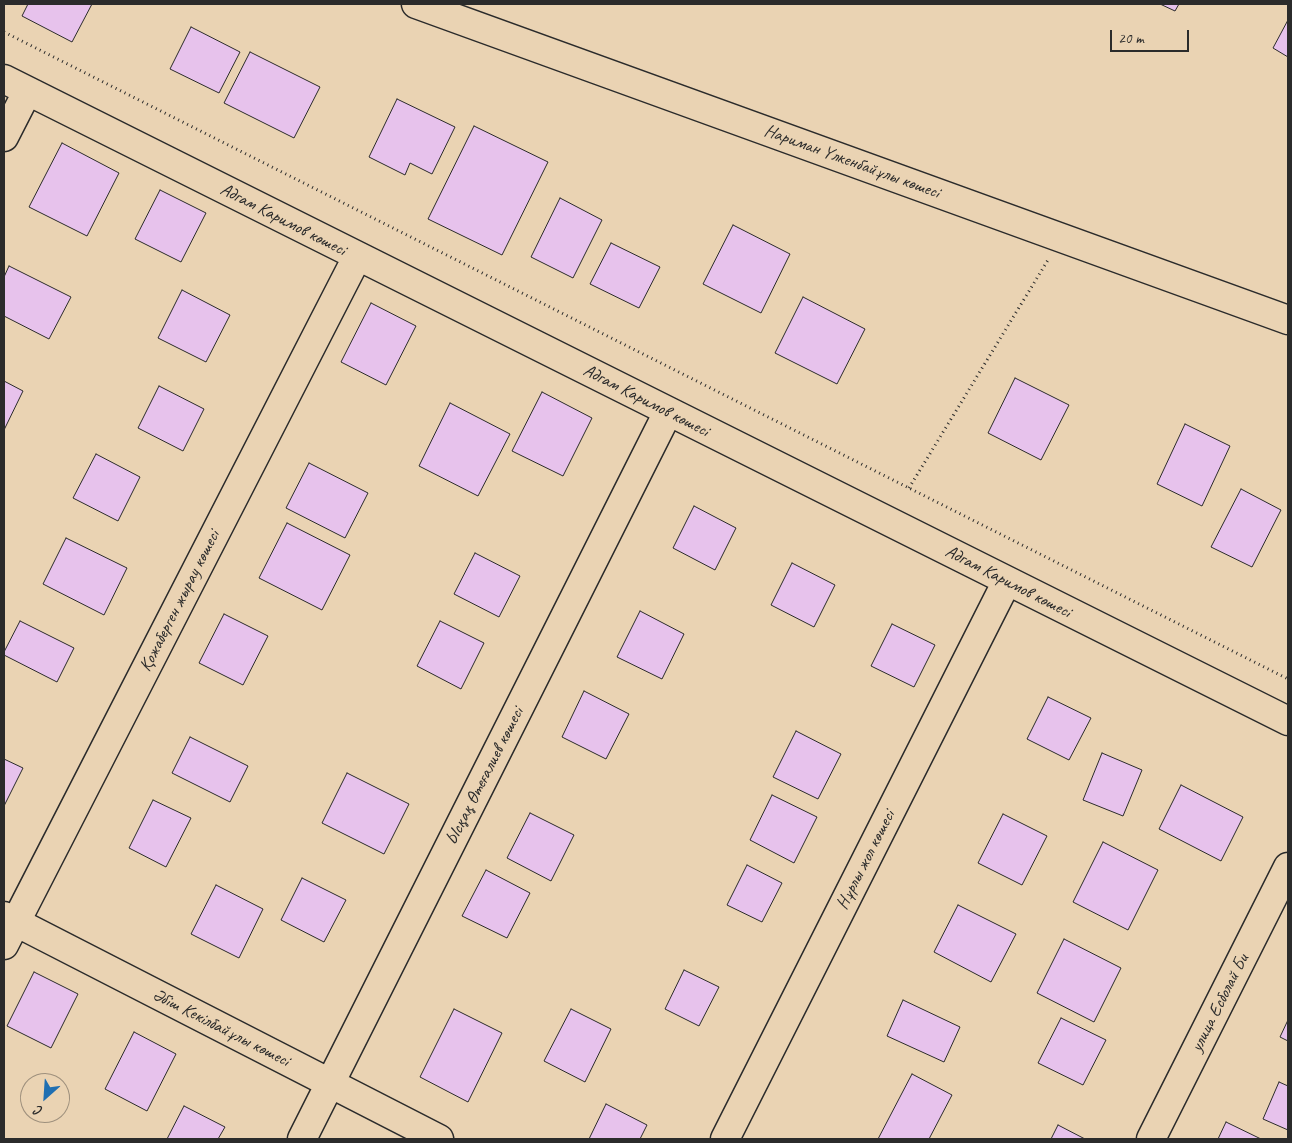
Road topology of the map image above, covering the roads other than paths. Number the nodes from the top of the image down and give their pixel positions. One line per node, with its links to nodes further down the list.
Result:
1 (416, 4): 5 (street, Нариман Үлкенбайұлы көшесі)
2 (15, 86): 3 (street); 4 (street, Адгам Каримов көшесі)
3 (4, 137)
4 (357, 257): 6 (street, Адгам Каримов көшесі); 10 (street, Қожаберген жырау көшесі)
5 (1288, 320)
6 (668, 412): 7 (street, Адгам Каримов көшесі); 11 (street, Ысқақ Өтеғалиев көшесі)
7 (1007, 581): 8 (street, Адгам Каримов көшесі); 14 (street, Нұрлы жол көшесі)
8 (1288, 721)
9 (1288, 867): 15 (street, улица Есболай Би)
10 (8, 928): 11 (street, Әбіш Кекілбайұлы көшесі)
11 (330, 1084): 12 (street, Ысқақ Өтеғалиев көшесі); 13 (street, Әбіш Кекілбайұлы көшесі)
12 (302, 1139)
13 (438, 1139)
14 (725, 1139)
15 (1151, 1139)

